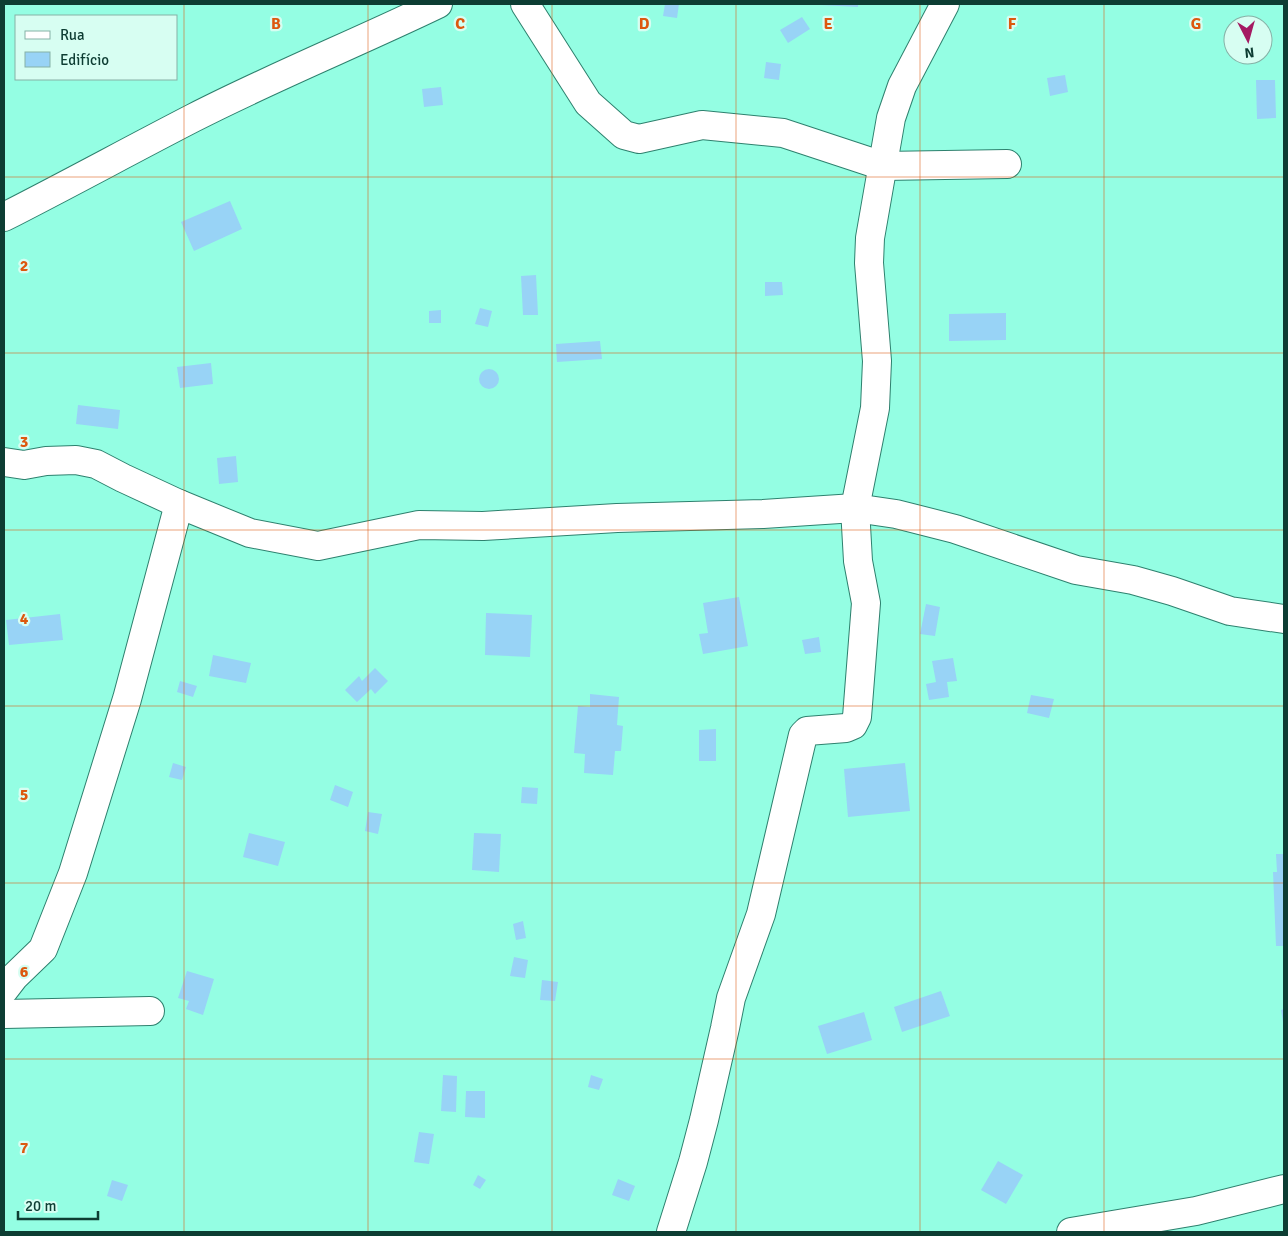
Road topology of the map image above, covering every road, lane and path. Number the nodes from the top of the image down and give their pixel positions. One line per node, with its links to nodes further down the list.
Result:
1 (438, 4): 6 (street)
2 (525, 4): 5 (street)
3 (945, 4): 5 (street)
4 (1006, 164): 5 (street)
5 (883, 166): 9 (street)
6 (4, 218)
7 (4, 462): 8 (street)
8 (179, 504): 9 (street); 11 (street)
9 (855, 508): 10 (street); 15 (street)
10 (1284, 619)
11 (4, 990)
12 (150, 1011): 13 (street)
13 (4, 1014)
14 (1284, 1189): 16 (street)
15 (671, 1232)
16 (1071, 1232)

